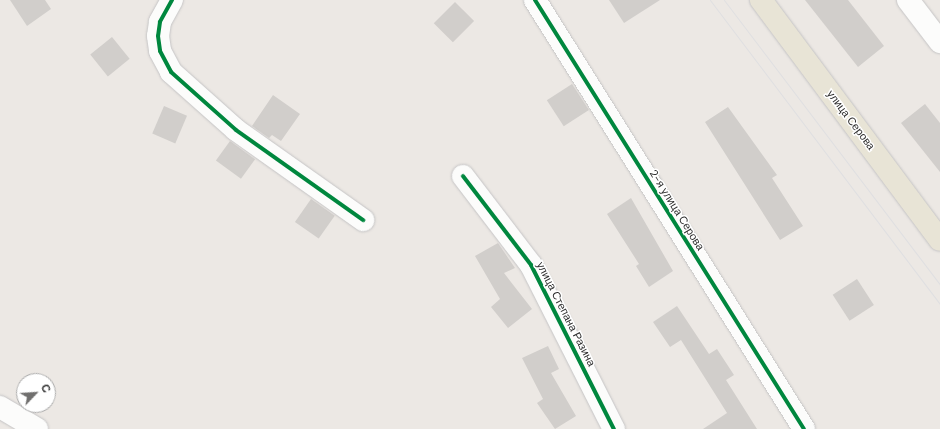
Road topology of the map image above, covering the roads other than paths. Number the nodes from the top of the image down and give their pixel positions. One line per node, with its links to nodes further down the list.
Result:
1 (172, 0): 7 (street)
2 (535, 0): 12 (street, 2-я улица Серова)
3 (761, 0): 8 (main road, улица Серова)
4 (908, 0): 5 (street)
5 (940, 42)
6 (463, 176): 11 (street, улица Степана Разина)
7 (363, 220)
8 (940, 240)
9 (0, 407): 10 (street)
10 (37, 429)
11 (614, 429)
12 (804, 429)

